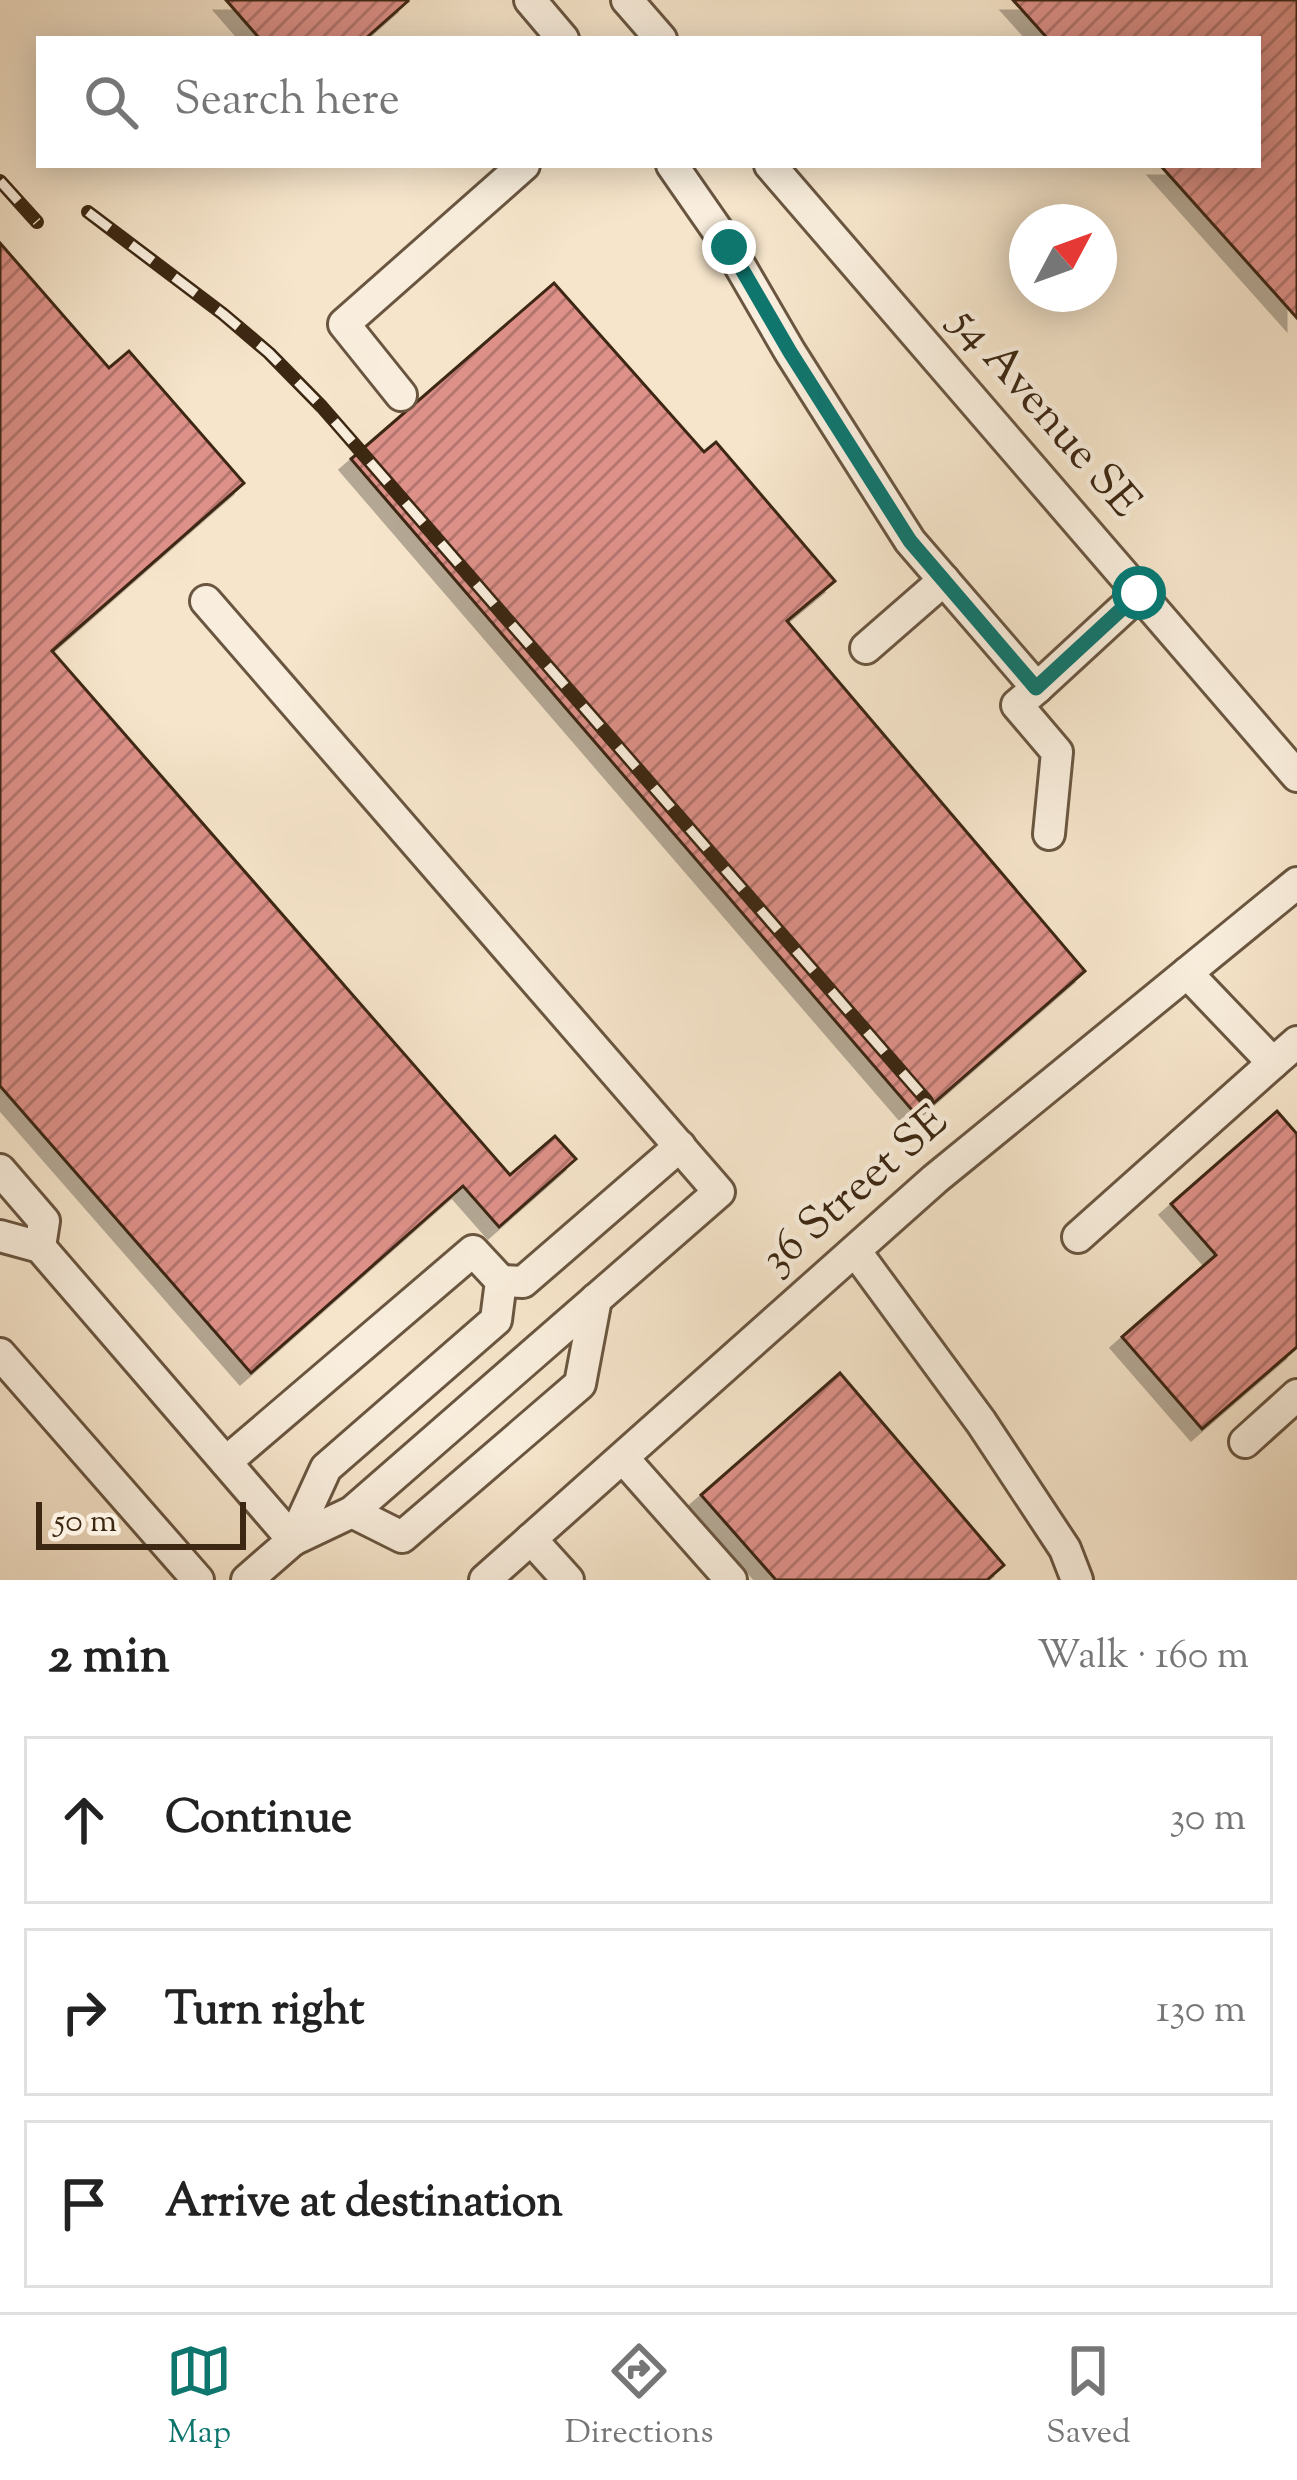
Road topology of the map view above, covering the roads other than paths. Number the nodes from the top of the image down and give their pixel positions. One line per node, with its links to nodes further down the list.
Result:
1 (530, 0): 3 (street)
2 (628, 0): 4 (street)
3 (560, 36)
4 (658, 36)
5 (521, 168): 8 (street)
6 (674, 168): 9 (street)
7 (773, 168): 10 (street, 54 Avenue SE)
8 (401, 394)
9 (944, 580): 12 (street); 13 (street)
10 (1139, 593): 13 (street); 14 (street, 54 Avenue SE)
11 (206, 601): 20 (street)
12 (866, 648)
13 (1036, 688): 15 (street)
14 (1297, 776)
15 (1049, 834)
16 (1297, 883): 17 (street, 36 Street SE)
17 (1187, 973): 19 (street); 25 (street, 36 Street SE)
18 (1297, 1042): 19 (street)
19 (1273, 1063): 23 (street)
20 (680, 1147): 26 (street); 27 (street)
21 (0, 1170): 24 (street)
22 (0, 1236): 24 (street)
23 (1078, 1237)
24 (40, 1247): 32 (street)
25 (856, 1252): 31 (street, 36 Street SE); 41 (street)
26 (501, 1281): 32 (street); 35 (street)
27 (596, 1299): 33 (street); 33 (street)
28 (0, 1354): 36 (street)
29 (1297, 1395): 30 (street)
30 (1245, 1442)
31 (622, 1458): 34 (street, 36 Street SE); 40 (street)
32 (226, 1462): 35 (street)
33 (352, 1513): 35 (street)
34 (531, 1539): 38 (street, 36 Street SE); 39 (street)
35 (292, 1540): 37 (street)
36 (198, 1580)
37 (247, 1580)
38 (485, 1580)
39 (568, 1580)
40 (731, 1580)
41 (1077, 1580)

